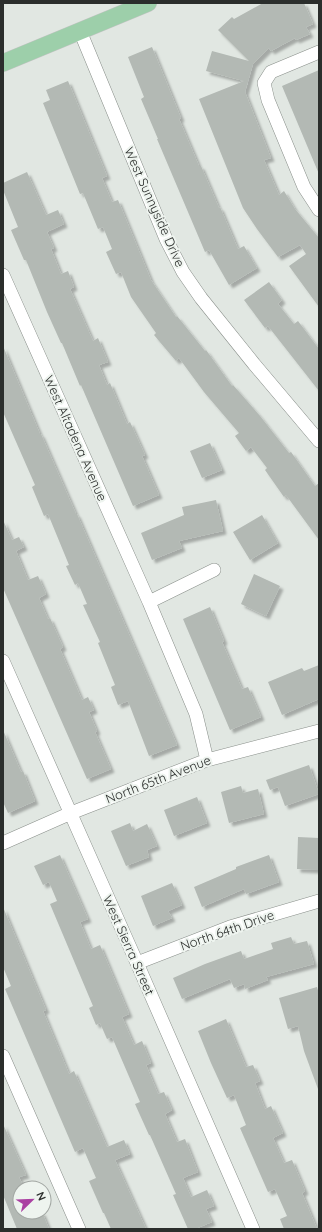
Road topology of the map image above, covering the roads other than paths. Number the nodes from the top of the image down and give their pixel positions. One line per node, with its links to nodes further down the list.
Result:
1 (148, 3): 2 (main road)
2 (80, 31): 4 (main road); 7 (street, West Sunnyside Drive)
3 (319, 52): 5 (street)
4 (3, 63)
5 (319, 210)
6 (3, 275): 9 (street, West Altadena Avenue)
7 (319, 441)
8 (214, 570): 9 (street)
9 (149, 602): 12 (street, West Altadena Avenue)
10 (3, 661): 13 (street, West Sierra Street)
11 (319, 731): 12 (street, North 65th Avenue)
12 (207, 760): 13 (street, North 65th Avenue)
13 (71, 813): 14 (street, North 65th Avenue); 16 (street, West Sierra Street)
14 (3, 842)
15 (319, 901): 16 (street, North 64th Drive)
16 (137, 963): 19 (street, West Sierra Street)
17 (3, 1056): 18 (street)
18 (79, 1229)
19 (253, 1229)

